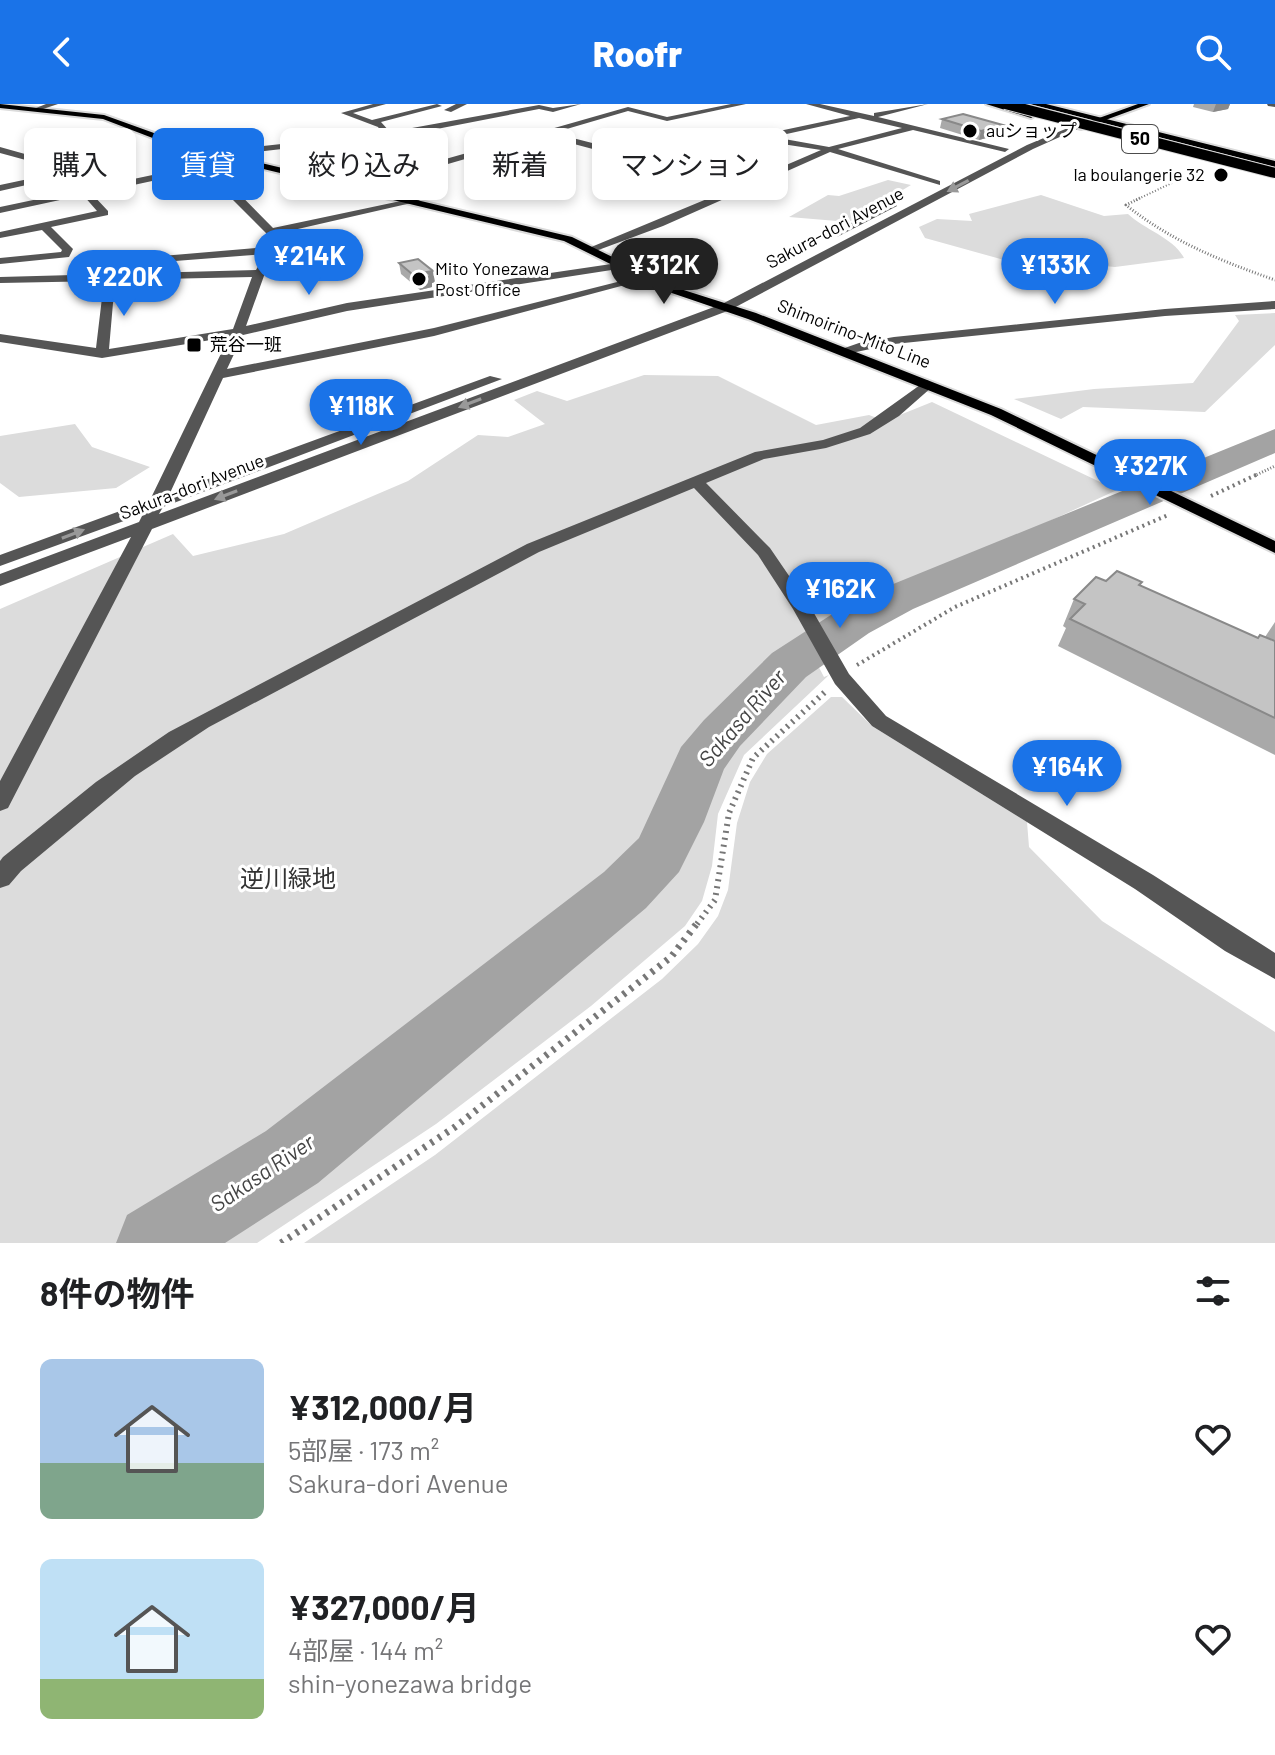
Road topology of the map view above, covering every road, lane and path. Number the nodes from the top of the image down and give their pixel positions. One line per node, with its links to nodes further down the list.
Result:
1 (54, 104): 18 (street)
2 (382, 104): 24 (street)
3 (463, 104): 19 (street)
4 (524, 104): 17 (street)
5 (577, 104): 17 (street)
6 (742, 104): 29 (street)
7 (810, 104): 20 (street)
8 (924, 104): 20 (street)
9 (991, 104): 25 (highway)
10 (1005, 104): 40 (highway, 50, bridge)
11 (1022, 104): 40 (highway, 50, bridge)
12 (1035, 104): 23 (highway)
13 (1122, 104): 23 (main road, Sakura-dori Avenue / 50)
14 (1145, 104): 22 (main road, 50)
15 (438, 105): 19 (street); 24 (street)
16 (0, 106): 18 (main road, Shimoirino-Mito Line)
17 (539, 107): 21 (street)
18 (40, 108): 31 (main road, Shimoirino-Mito Line)
19 (448, 110): 21 (street)
20 (866, 116): 26 (street); 30 (street)
21 (476, 118): 28 (street)
22 (1097, 120): 23 (highway); 40 (highway)
23 (1079, 121): 25 (highway); 40 (highway); 66 (street, Sakura-dori Avenue, one-way to 66)
24 (372, 122): 27 (street)
25 (1062, 122): 34 (street, Sakura-dori Avenue)
26 (915, 127): 33 (street); 34 (street)
27 (383, 128)
28 (435, 128)
29 (560, 128)
30 (788, 132)
31 (152, 134)
32 (788, 142): 33 (street)
33 (829, 149): 39 (street); 43 (street)
34 (1005, 149): 43 (street, Sakura-dori Avenue)
35 (0, 150): 36 (street)
36 (24, 157)
37 (24, 162): 38 (street)
38 (11, 165)
39 (788, 167)
40 (1275, 171)
41 (1176, 181): 65 (path)
42 (24, 183): 44 (street)
43 (937, 183): 55 (street, Sakura-dori Avenue)
44 (0, 188)
45 (47, 200): 51 (street)
46 (92, 200): 52 (street)
47 (239, 200): 53 (street)
48 (410, 200): 50 (main road, Shimoirino-Mito Line)
49 (714, 200): 57 (street)
50 (415, 201): 53 (street); 57 (main road, Shimoirino-Mito Line)
51 (0, 210)
52 (44, 226): 54 (street); 59 (street)
53 (271, 232): 56 (street)
54 (0, 235)
55 (828, 238)
56 (272, 250): 58 (street); 61 (street)
57 (589, 250): 60 (main road, Shimoirino-Mito Line)
58 (162, 259)
59 (0, 261)
60 (618, 266): 63 (main road, Shimoirino-Mito Line); 68 (street)
61 (259, 273): 62 (street); 68 (street)
62 (110, 278): 64 (street); 71 (street)
63 (645, 278): 66 (main road, Shimoirino-Mito Line); 72 (street)
64 (0, 280)
65 (1275, 280)
66 (719, 300): 70 (main road, Shimoirino-Mito Line); 76 (street, Sakura-dori Avenue); 78 (street, Sakura-dori Avenue, one-way to 78)
67 (1275, 305): 70 (street)
68 (238, 332): 71 (street); 72 (street)
69 (0, 338): 71 (street)
70 (842, 351): 73 (main road, Shimoirino-Mito Line)
71 (102, 354)
72 (218, 375): 76 (street)
73 (927, 384): 75 (street); 77 (main road, Shimoirino-Mito Line)
74 (1275, 466): 77 (path)
75 (698, 483): 82 (street); 84 (street)
76 (158, 501): 78 (street); 80 (street, Sakura-dori Avenue, one-way to 76)
77 (1189, 505): 79 (main road); 82 (path)
78 (144, 526): 81 (street, Sakura-dori Avenue); 83 (street)
79 (1275, 548)
80 (0, 561)
81 (0, 580)
82 (839, 673): 85 (street); 86 (path)
83 (0, 802)
84 (0, 878)
85 (1275, 967)
86 (281, 1243)

